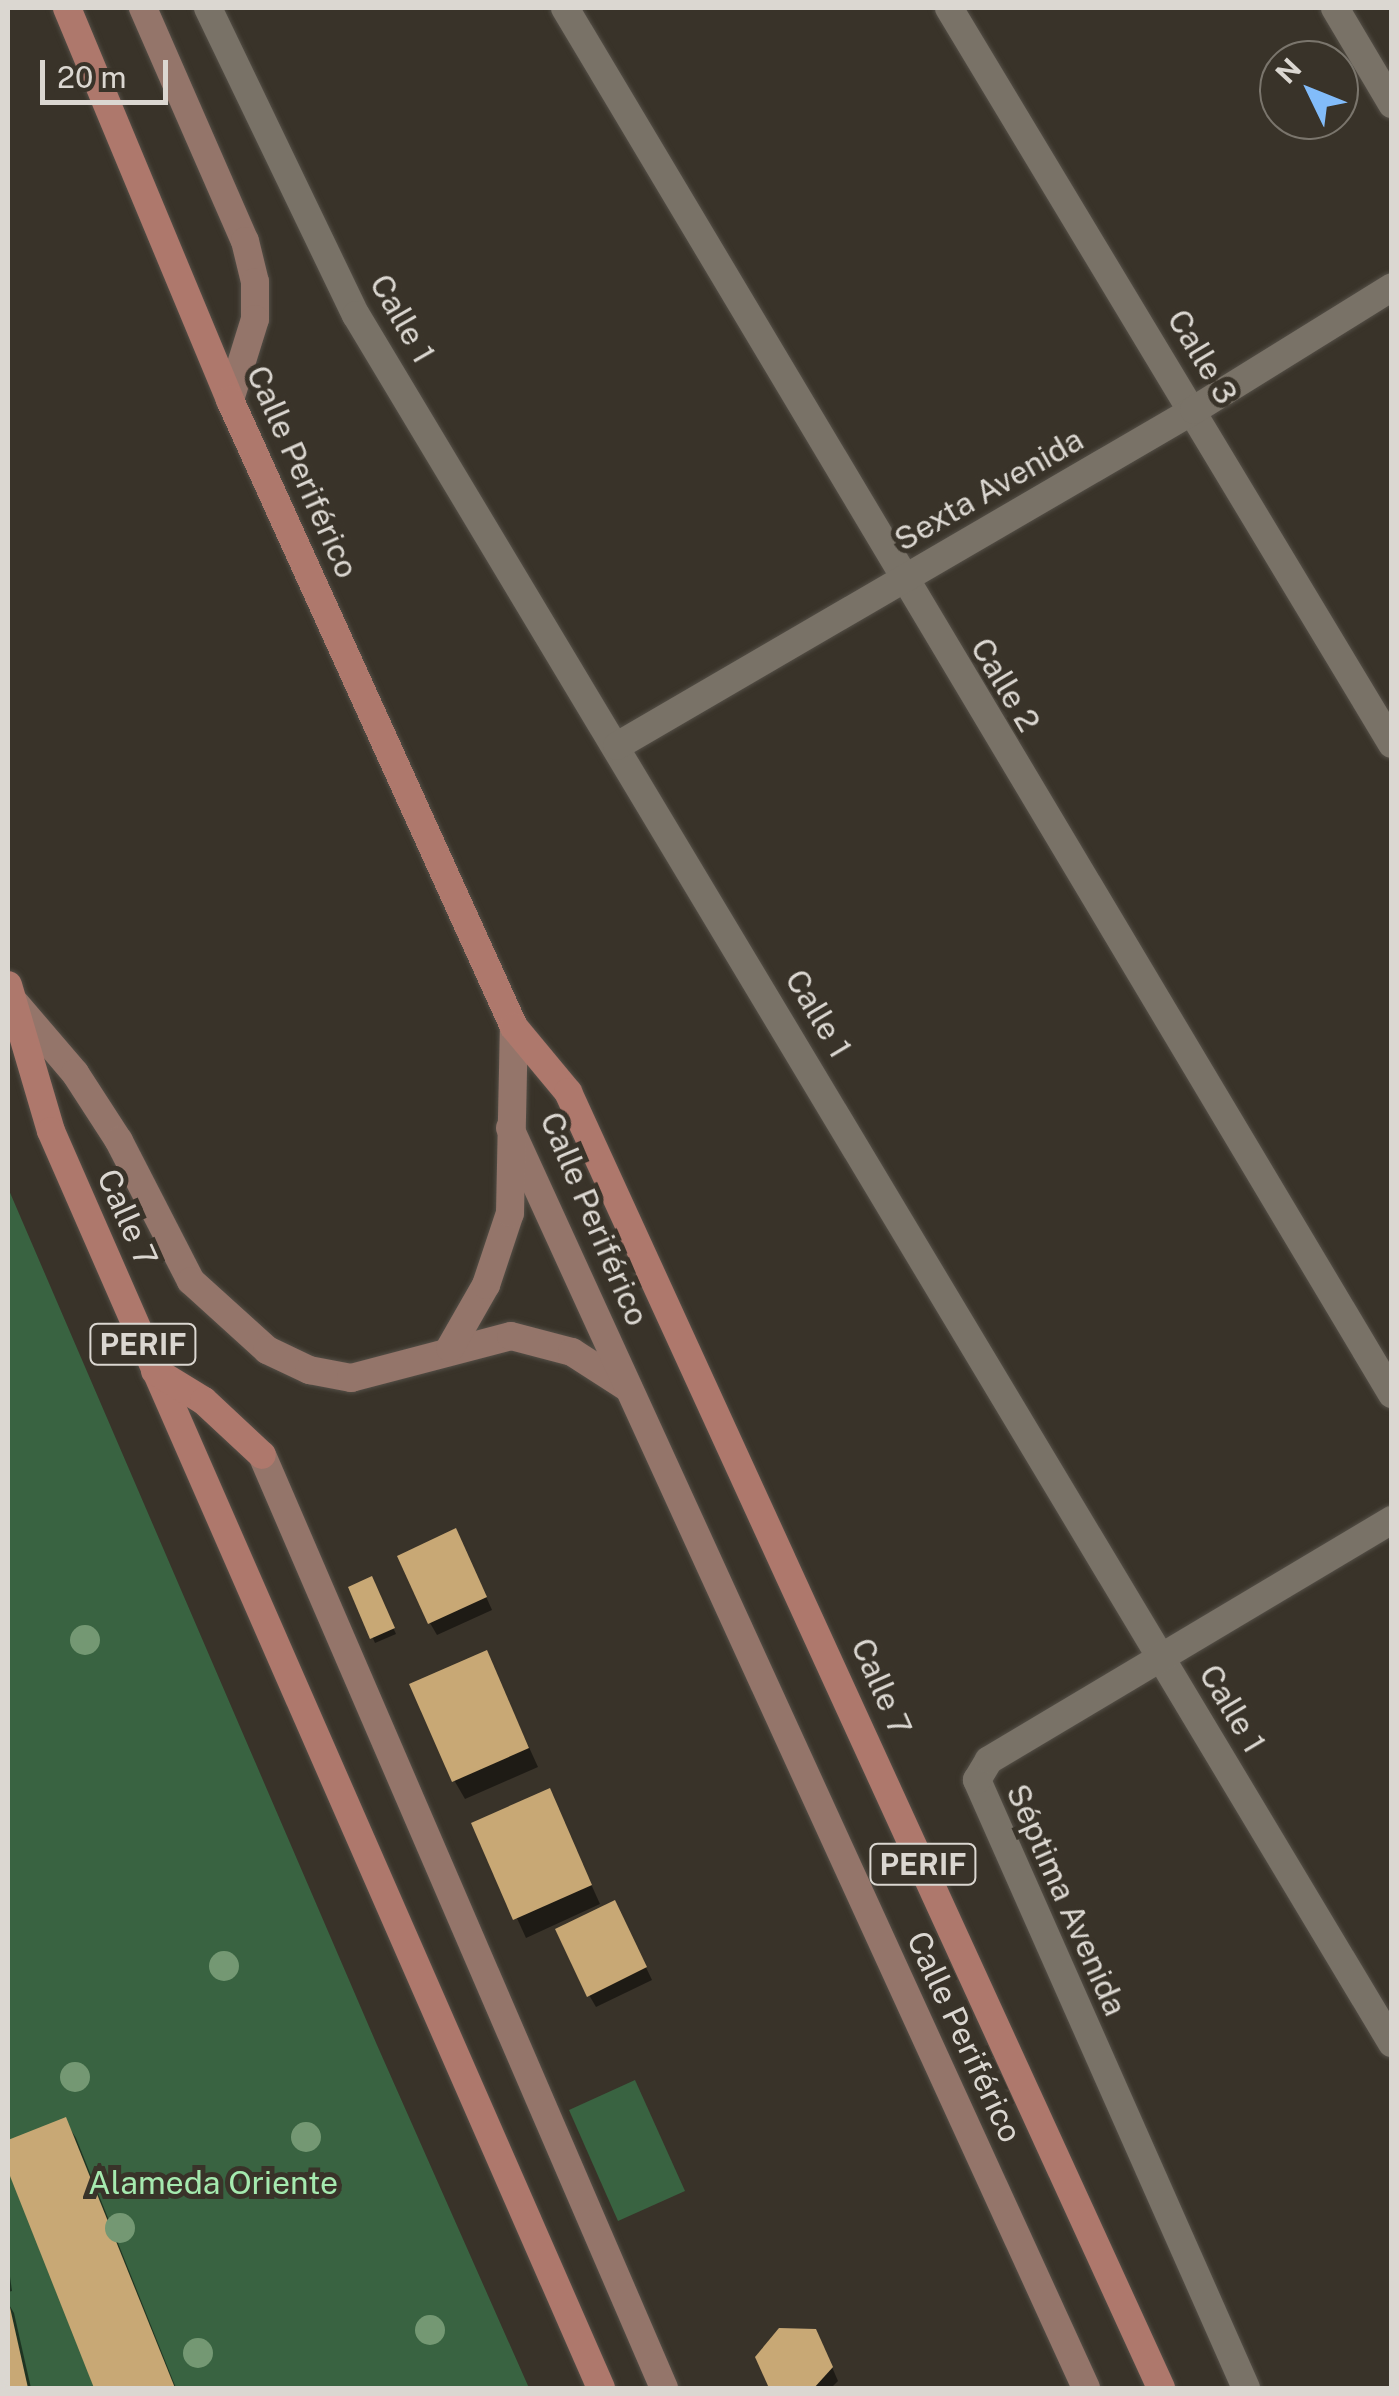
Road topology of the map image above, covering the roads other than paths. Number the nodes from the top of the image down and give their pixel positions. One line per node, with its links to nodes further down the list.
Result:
1 (67, 8): 9 (main road, Calle Periférico)
2 (144, 8): 9 (main road)
3 (208, 8): 13 (street, Calle 1)
4 (565, 8): 11 (street, Calle 2)
5 (949, 8): 10 (street, Calle 3)
6 (1334, 8): 7 (street)
7 (1392, 104)
8 (1392, 287): 10 (street, Sexta Avenida)
9 (230, 400): 15 (main road, Calle Periférico / PERIF)
10 (1194, 410): 11 (street, Sexta Avenida); 12 (street, Calle 3)
11 (902, 581): 13 (street, Sexta Avenida); 20 (street, Calle 2)
12 (1392, 744)
13 (618, 746): 22 (street, Calle 1)
14 (12, 994): 17 (main road); 18 (main road, Calle 7 / PERIF)
15 (514, 1027): 16 (main road, Calle Periférico); 27 (main road, Calle 7 / PERIF)
16 (510, 1128): 17 (main road); 19 (main road, Calle Periférico)
17 (450, 1348): 19 (main road)
18 (155, 1371): 24 (main road, Calle 7 / PERIF); 25 (main road)
19 (630, 1389): 26 (main road, Calle Periférico)
20 (1392, 1394)
21 (1392, 1520): 22 (street, Séptima Avenida)
22 (1160, 1658): 23 (street, Calle 1); 28 (street, Séptima Avenida)
23 (1392, 2043)
24 (601, 2388)
25 (664, 2388)
26 (1086, 2388)
27 (1161, 2388)
28 (1246, 2388)

